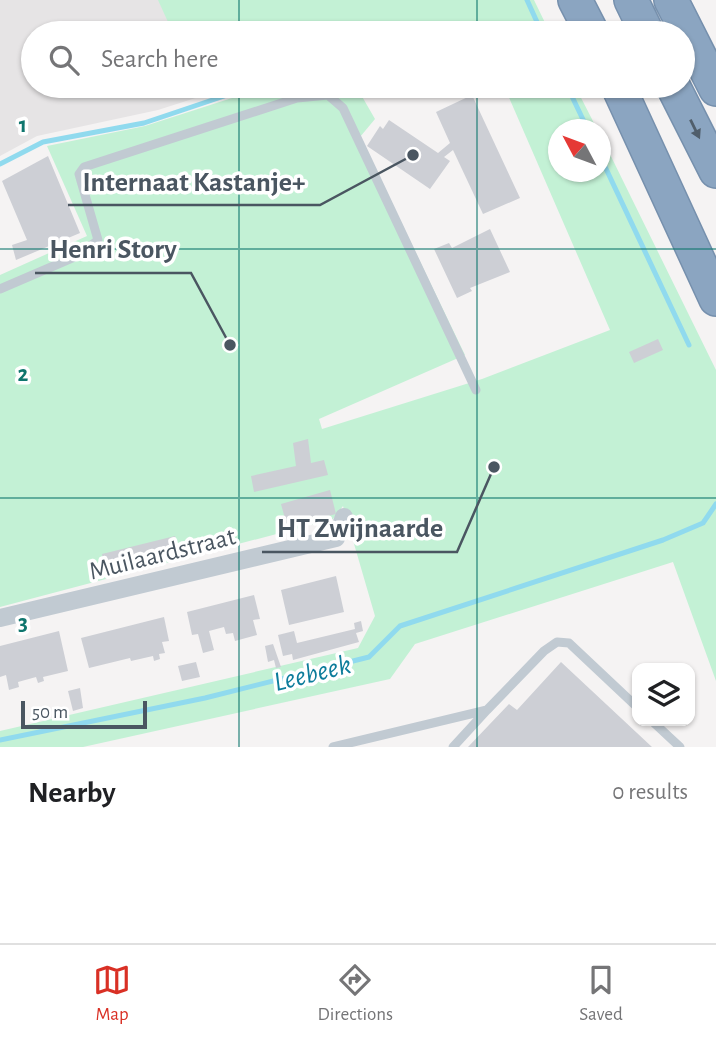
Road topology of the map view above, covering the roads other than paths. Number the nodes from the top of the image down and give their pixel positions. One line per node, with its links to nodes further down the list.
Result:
1 (575, 0): 4 (highway)
2 (631, 0): 5 (highway)
3 (671, 0): 6 (highway)
4 (586, 21)
5 (641, 21)
6 (682, 21)
7 (695, 47): 8 (highway)
8 (716, 89)
9 (297, 98): 16 (lane)
10 (331, 98): 18 (lane)
11 (624, 98): 13 (highway)
12 (679, 98): 14 (highway, one-way to 14)
13 (643, 137): 15 (highway); 17 (highway)
14 (716, 171)
15 (716, 258)
16 (0, 289)
17 (716, 299)
18 (476, 390)
19 (344, 517): 20 (street, Muilaardstraat)
20 (0, 618)
21 (632, 702): 22 (lane)
22 (488, 710): 24 (lane); 25 (lane)
23 (657, 726): 26 (lane)
24 (333, 747)
25 (453, 747)
26 (680, 747)

